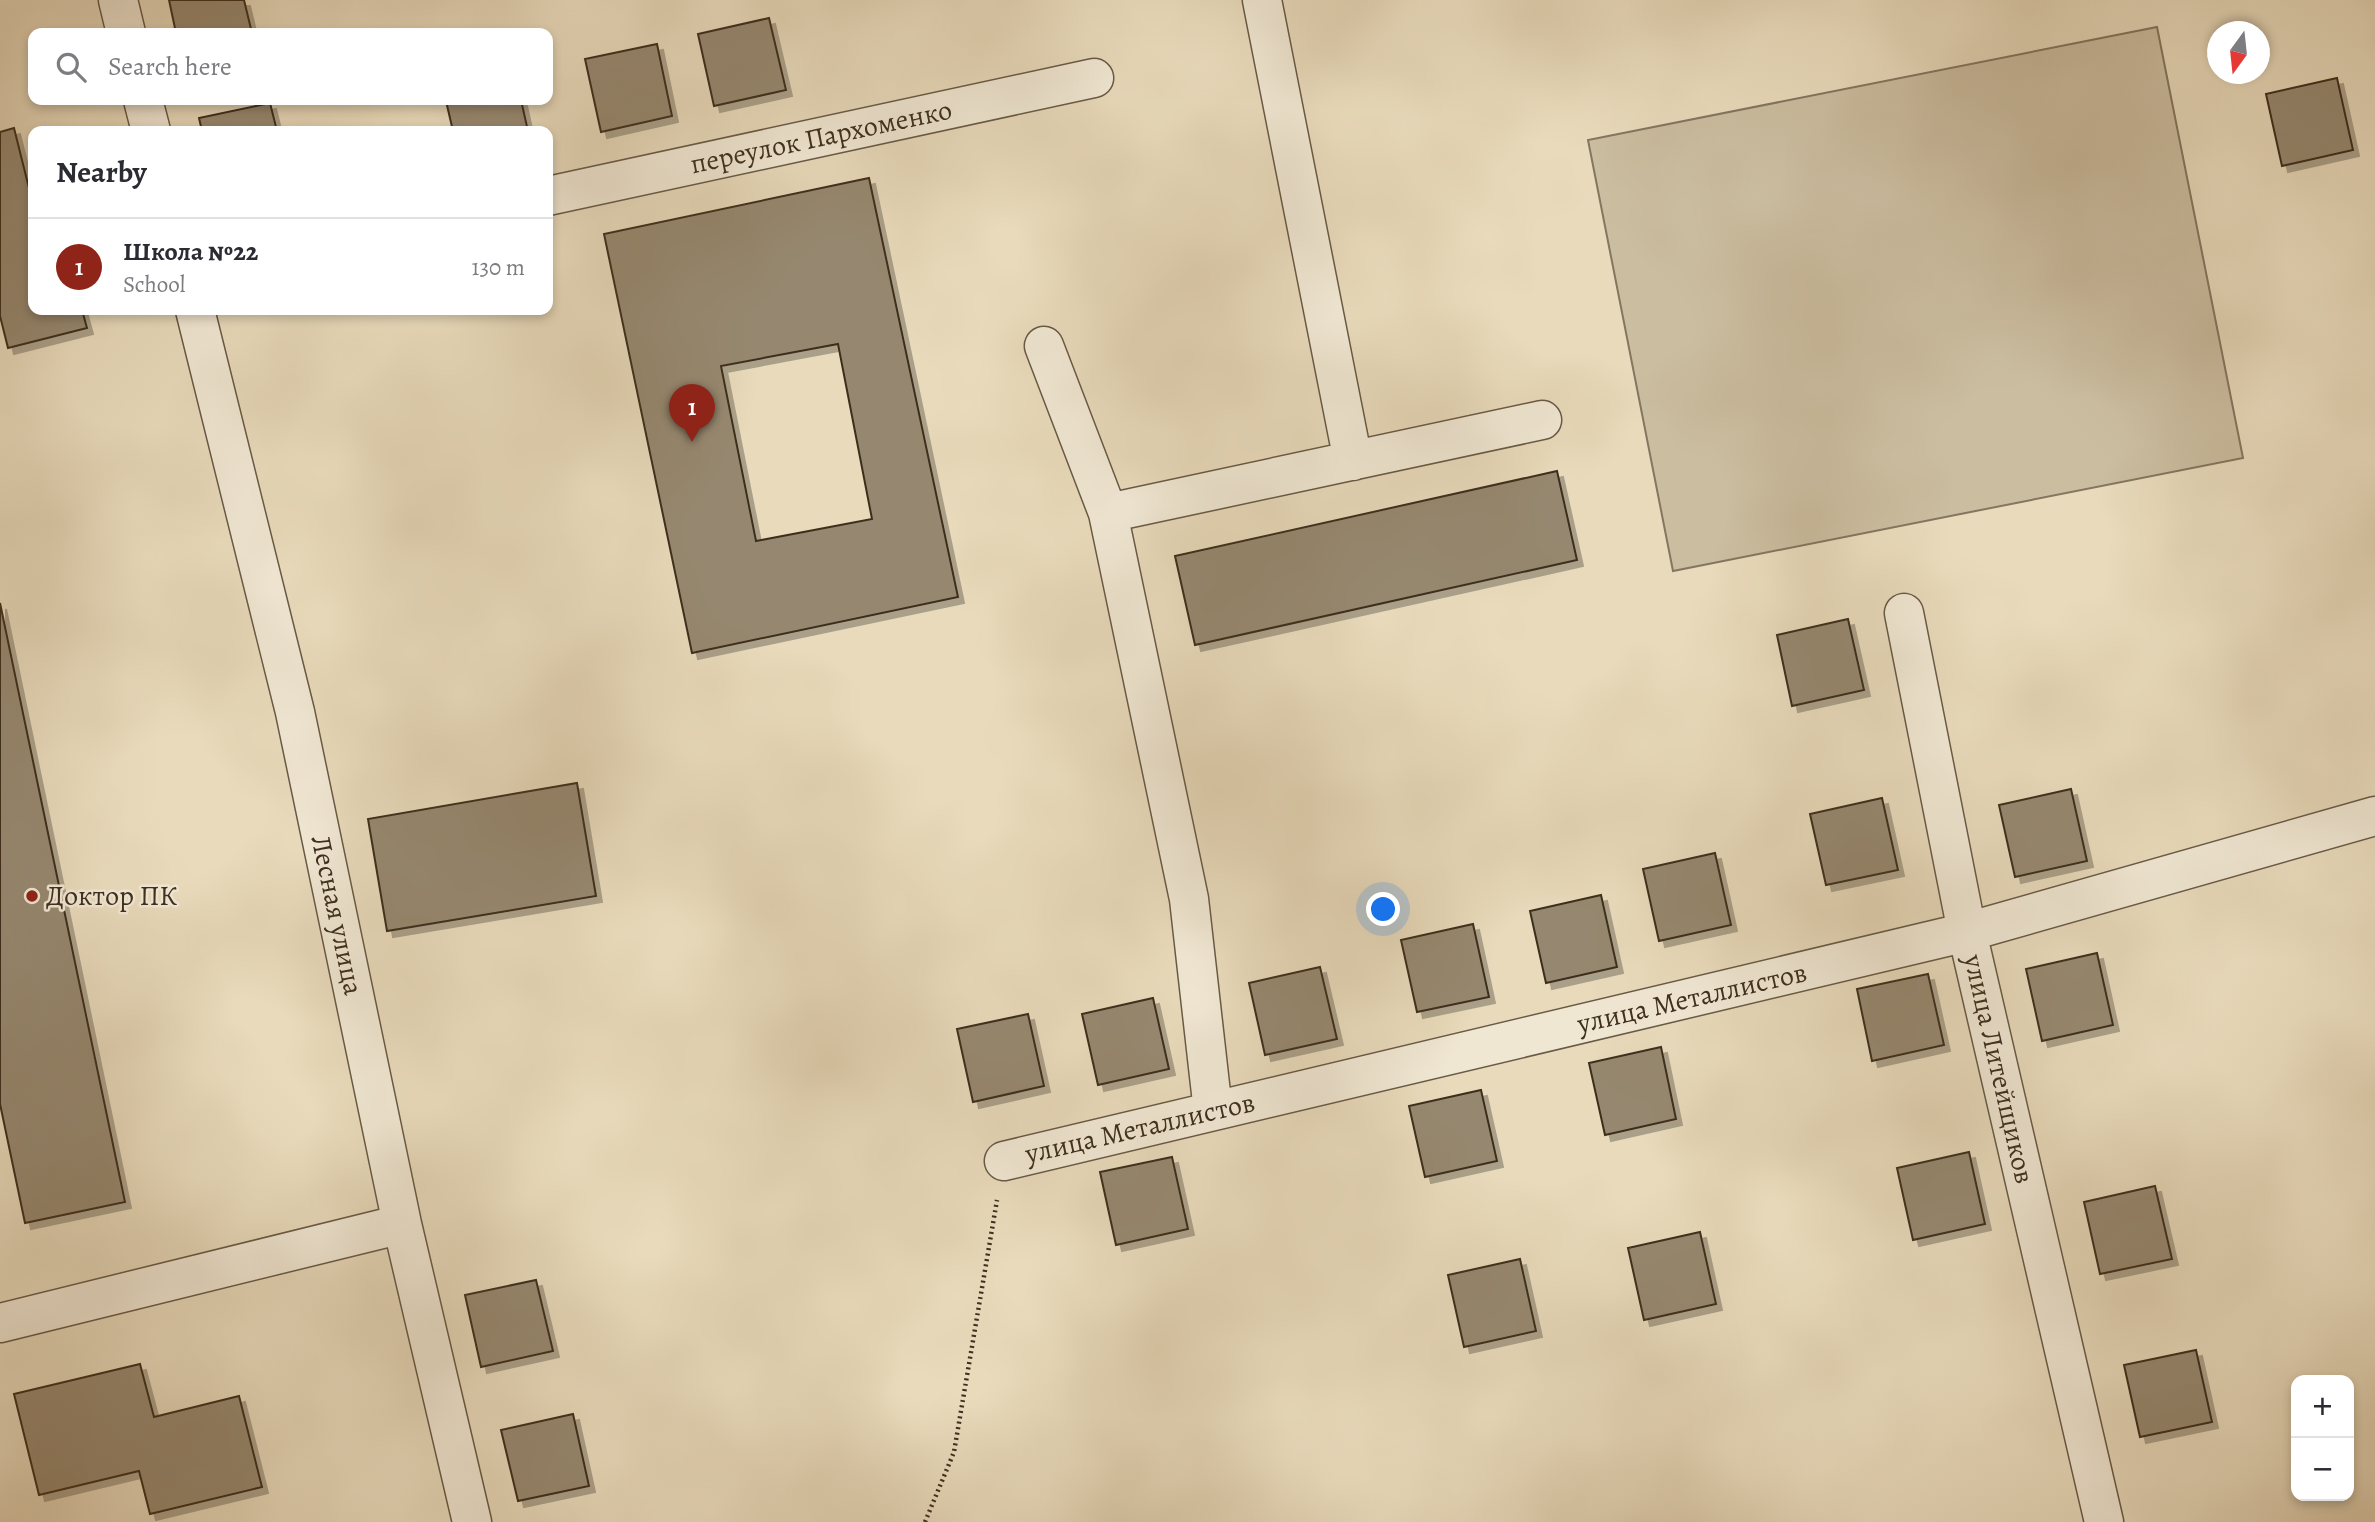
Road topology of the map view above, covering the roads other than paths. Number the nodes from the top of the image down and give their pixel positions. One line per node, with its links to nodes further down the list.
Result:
1 (118, 0): 3 (street)
2 (1262, 0): 11 (street)
3 (126, 28)
4 (1094, 78): 7 (street, переулок Пархоменко)
5 (144, 105): 6 (street)
6 (150, 126)
7 (553, 195)
8 (196, 315): 18 (street, Лесная улица)
9 (1044, 346): 12 (street)
10 (1542, 421): 11 (street)
11 (1353, 461): 12 (street)
12 (1108, 513): 16 (street)
13 (1904, 613): 15 (street, улица Литейщиков)
14 (2375, 817): 15 (street, улица Металлистов)
15 (1967, 932): 16 (street, улица Металлистов); 21 (street, улица Литейщиков)
16 (1213, 1111): 17 (street, улица Металлистов)
17 (1004, 1161)
18 (402, 1224): 19 (street); 20 (street, Лесная улица)
19 (0, 1324)
20 (472, 1522)
21 (2104, 1522)

